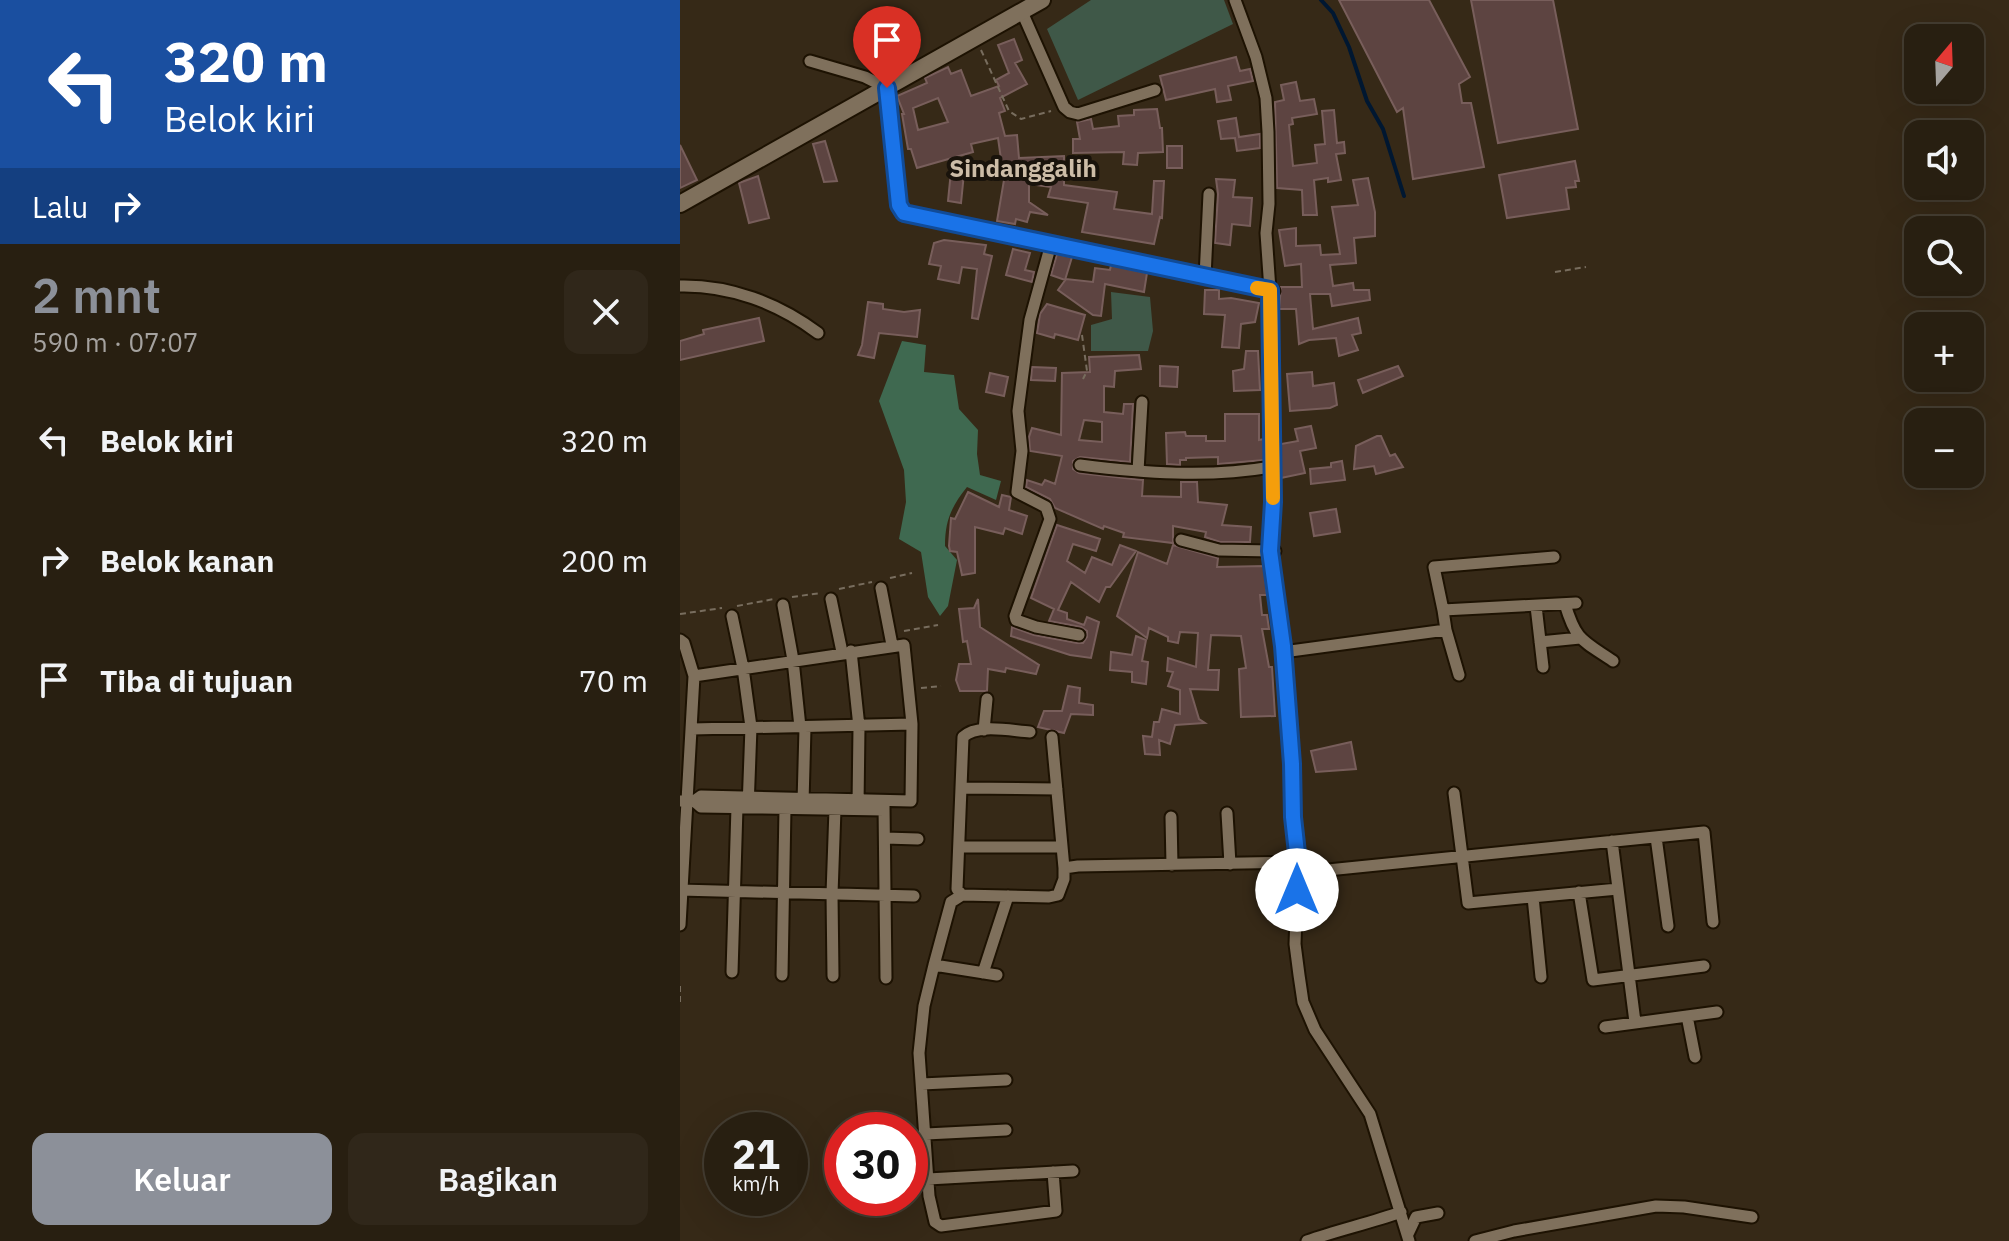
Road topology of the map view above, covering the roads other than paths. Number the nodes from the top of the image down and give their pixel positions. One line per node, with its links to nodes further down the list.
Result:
1 (1042, 0): 3 (main road)
2 (1235, 0): 12 (street)
3 (1022, 12): 5 (main road); 6 (street)
4 (810, 61): 5 (street)
5 (887, 88): 8 (main road); 9 (street)
6 (1155, 90)
7 (1209, 194): 10 (street)
8 (680, 204)
9 (1051, 244): 10 (street); 28 (street)
10 (1205, 277): 12 (street)
11 (680, 286): 13 (street)
12 (1272, 291): 16 (street)
13 (818, 333)
14 (1142, 402): 17 (street)
15 (1080, 465): 17 (street)
16 (1272, 467): 17 (street); 19 (street)
17 (1138, 471)
18 (1181, 540): 19 (street)
19 (1273, 551): 34 (street)
20 (1554, 557): 25 (street)
21 (882, 583): 31 (street)
22 (831, 599): 33 (street)
23 (783, 605): 35 (street)
24 (1536, 606): 25 (street); 29 (street); 32 (street)
25 (1443, 610): 27 (street)
26 (732, 616): 38 (street)
27 (1446, 630): 34 (street); 39 (street)
28 (1079, 635)
29 (1580, 638): 32 (street); 36 (street)
30 (680, 640): 40 (street)
31 (891, 640): 33 (street); 42 (street)
32 (1540, 642): 37 (street)
33 (846, 652): 35 (street); 44 (street)
34 (1283, 652): 72 (street)
35 (793, 660): 38 (street); 45 (street)
36 (1613, 661)
37 (1543, 667)
38 (743, 668): 40 (street); 43 (street)
39 (1459, 675)
40 (694, 676): 46 (street)
41 (987, 699): 47 (street)
42 (912, 724): 44 (street); 57 (street)
43 (751, 727): 45 (street); 46 (street); 55 (street)
44 (859, 727): 45 (street); 56 (street)
45 (803, 728): 54 (street)
46 (692, 729): 53 (street)
47 (984, 730): 48 (street); 50 (street)
48 (1030, 732)
49 (1052, 737): 51 (street)
50 (961, 788): 51 (street); 66 (street)
51 (1057, 789): 67 (street)
52 (1454, 793): 68 (street)
53 (687, 801): 55 (street); 74 (street)
54 (803, 803): 55 (street); 56 (street); 58 (street); 59 (street)
55 (745, 804): 58 (street); 75 (street)
56 (858, 805): 57 (street); 59 (street)
57 (884, 806): 63 (street)
58 (785, 808): 77 (street)
59 (835, 809): 78 (street)
60 (1227, 813): 69 (street)
61 (1171, 817): 70 (street)
62 (1656, 837): 65 (street); 84 (street); 86 (street)
63 (885, 838): 64 (street); 80 (street)
64 (918, 839)
65 (1612, 841): 68 (street); 73 (street)
66 (959, 847): 67 (street); 79 (street)
67 (1062, 847): 71 (street)
68 (1462, 857): 72 (street); 83 (street)
69 (1230, 864): 70 (street); 72 (street)
70 (1172, 865): 71 (street)
71 (1064, 868): 82 (street)
72 (1298, 868): 110 (street)
73 (1618, 889): 76 (street); 93 (street)
74 (681, 890): 75 (street); 85 (street)
75 (733, 892): 77 (street); 89 (street)
76 (1579, 892): 83 (street); 93 (street)
77 (783, 893): 78 (street); 91 (street)
78 (832, 894): 80 (street); 94 (street)
79 (962, 895): 82 (street); 87 (street)
80 (884, 896): 81 (street); 96 (street)
81 (914, 896)
82 (1008, 896): 90 (street)
83 (1533, 897): 95 (street)
84 (1713, 922)
85 (680, 925)
86 (1668, 926)
87 (934, 965): 90 (street); 103 (street)
88 (1704, 966): 93 (street)
89 (732, 972)
90 (983, 973): 92 (street)
91 (782, 975)
92 (997, 975)
93 (1629, 975): 99 (street)
94 (833, 976)
95 (1541, 977)
96 (886, 978)
97 (1717, 1012): 98 (street)
98 (1687, 1016): 99 (street); 101 (street)
99 (1635, 1022): 100 (street)
100 (1605, 1027)
101 (1695, 1057)
102 (1006, 1080): 103 (street)
103 (922, 1084): 104 (street)
104 (924, 1112)
105 (1006, 1130): 106 (street)
106 (928, 1134)
107 (1073, 1171): 108 (street)
108 (1053, 1172): 109 (street); 109 (street)
109 (928, 1179)
110 (1401, 1212): 113 (street); 114 (street)
111 (1438, 1213): 113 (street)
112 (1752, 1217): 115 (street)
113 (1408, 1238)
114 (1307, 1241)
115 (1475, 1241)

